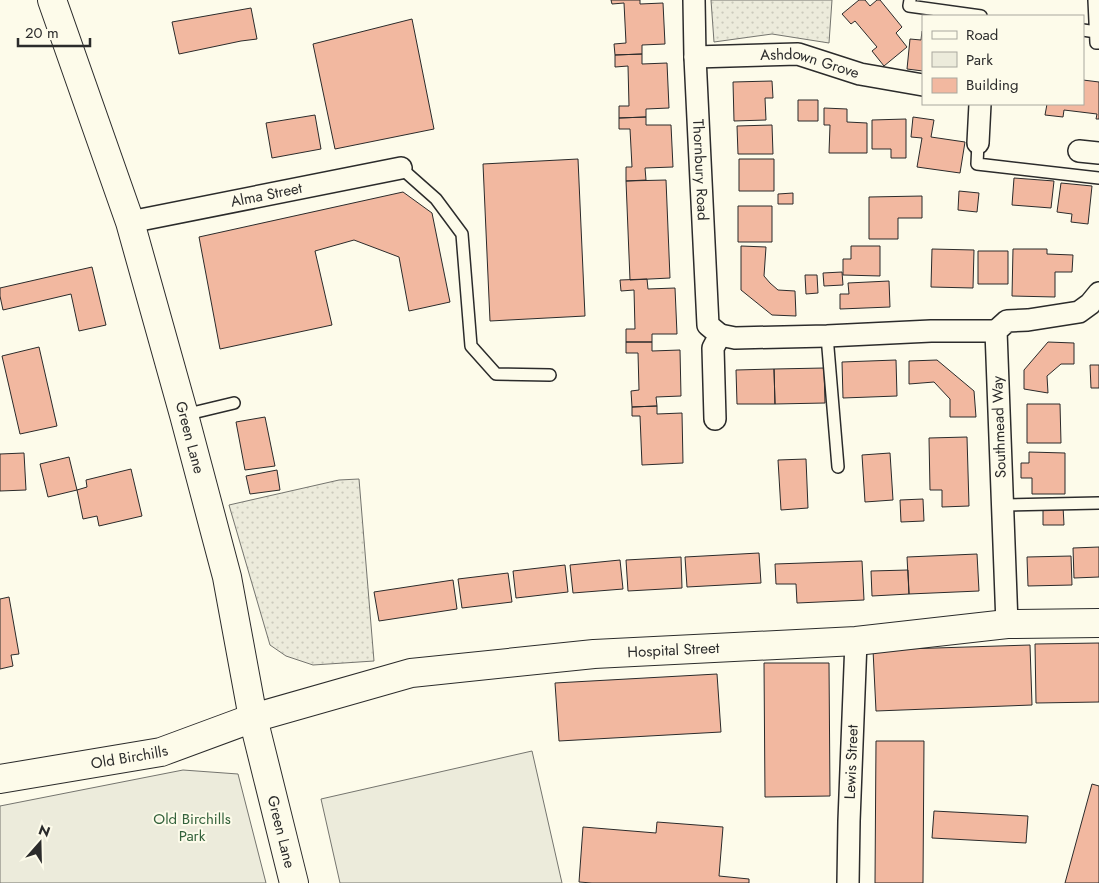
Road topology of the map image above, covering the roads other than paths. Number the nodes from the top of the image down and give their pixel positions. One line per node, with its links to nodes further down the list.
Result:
1 (52, 0): 14 (main road, Green Lane)
2 (694, 0): 8 (street, Thornbury Road)
3 (910, 0): 5 (lane)
4 (1094, 0): 7 (lane)
5 (974, 15)
6 (1084, 31): 7 (lane)
7 (1097, 38)
8 (695, 57): 9 (street, Ashdown Grove); 17 (street, Thornbury Road)
9 (922, 85)
10 (980, 105): 11 (street)
11 (978, 144): 13 (lane)
12 (401, 168): 14 (street, Alma Street); 19 (lane)
13 (1099, 178)
14 (130, 222): 21 (main road, Green Lane)
15 (1096, 303): 16 (street)
16 (996, 330): 18 (street); 25 (street, Southmead Way)
17 (720, 335): 18 (street); 22 (street)
18 (827, 336): 23 (lane)
19 (550, 376)
20 (234, 402): 21 (lane)
21 (184, 415): 29 (main road, Green Lane)
22 (715, 419)
23 (838, 467)
24 (1099, 503): 25 (lane)
25 (1002, 505): 27 (street, Southmead Way)
26 (1099, 623): 27 (main road, Hospital Street)
27 (1008, 624): 28 (main road, Hospital Street)
28 (856, 641): 29 (main road, Hospital Street); 32 (street, Lewis Street)
29 (253, 718): 30 (main road, Old Birchills); 31 (main road, Green Lane)
30 (0, 779)
31 (294, 883)
32 (848, 883)

